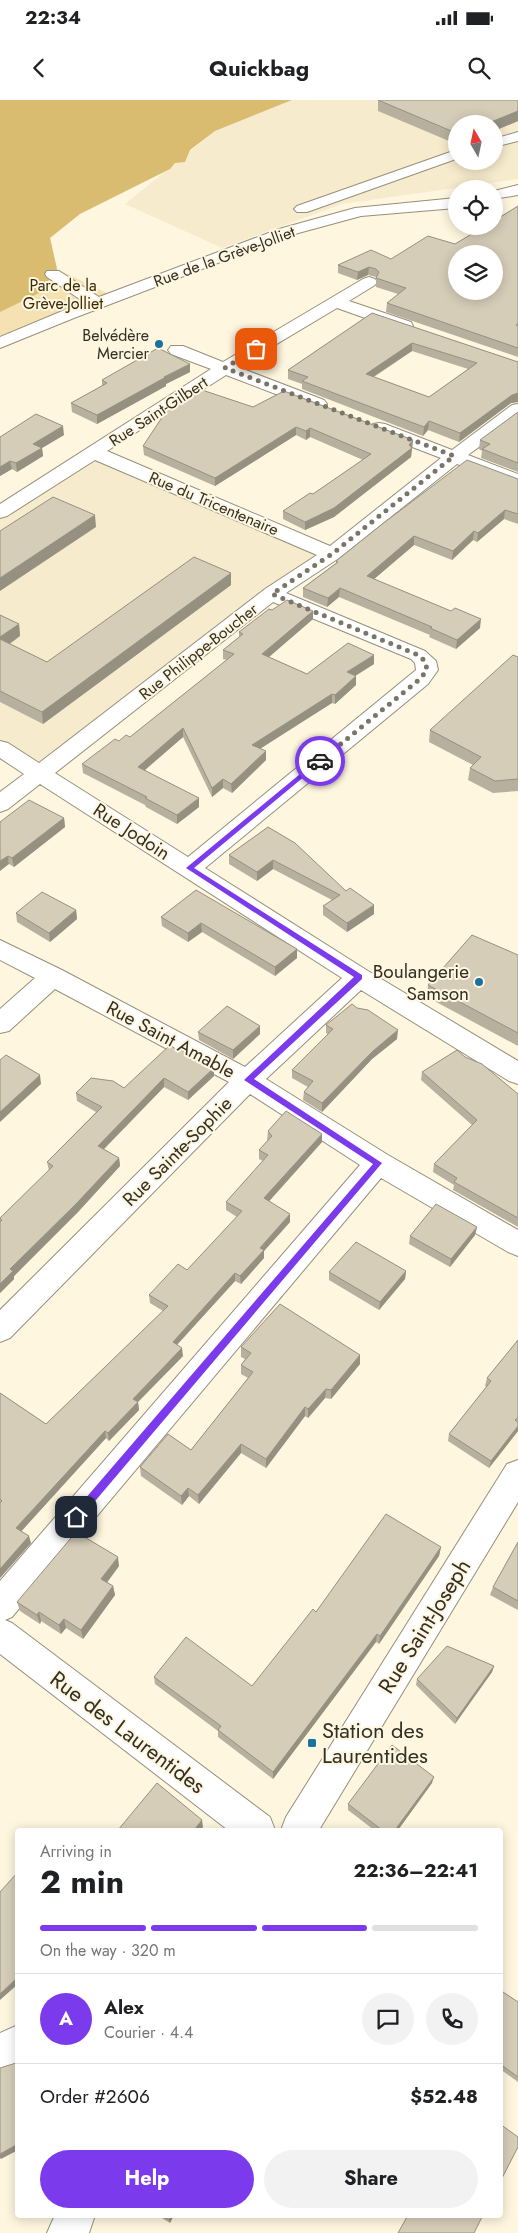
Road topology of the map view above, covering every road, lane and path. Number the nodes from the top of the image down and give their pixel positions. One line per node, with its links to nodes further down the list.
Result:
1 (518, 136): 2 (street)
2 (503, 140)
3 (448, 157): 7 (street)
4 (518, 190): 5 (street)
5 (503, 193)
6 (448, 204): 11 (street, Rue de la Grève-Jolliet)
7 (284, 216)
8 (53, 274): 11 (street)
9 (369, 282): 10 (street, Rue Saint-Gilbert)
10 (336, 302): 12 (street); 15 (street, Rue Saint-Gilbert)
11 (97, 303): 13 (street, Rue de la Grève-Jolliet)
12 (418, 330)
13 (0, 343)
14 (177, 350): 15 (street)
15 (225, 368): 17 (street); 19 (street, Rue Saint-Gilbert)
16 (518, 409): 20 (street, Rue Philippe-Boucher)
17 (335, 411)
18 (362, 421): 20 (street)
19 (95, 453): 22 (street, Rue Saint-Gilbert); 23 (street, Rue du Tricentenaire)
20 (454, 456): 21 (street); 23 (street, Rue Philippe-Boucher)
21 (518, 481)
22 (0, 512)
23 (332, 554): 24 (street, Rue Philippe-Boucher)
24 (272, 594): 26 (street, Rue Philippe-Boucher); 28 (street)
25 (0, 748): 26 (street, Rue Jodoin)
26 (41, 773): 27 (street, Rue Philippe-Boucher); 28 (street, Rue Jodoin)
27 (0, 804)
28 (189, 868): 31 (street, Rue Jodoin)
29 (0, 949): 30 (street, Rue Saint Amable)
30 (53, 976): 32 (street); 34 (street, Rue Saint Amable)
31 (359, 977): 33 (street, Rue Jodoin); 34 (street, Rue Sainte-Sophie)
32 (0, 1024)
33 (518, 1074)
34 (248, 1080): 35 (street, Rue Saint Amable); 37 (street, Rue Sainte-Sophie)
35 (378, 1163): 36 (street, Rue Saint Amable); 39 (street)
36 (518, 1244)
37 (0, 1329)
38 (518, 1474): 42 (street, Rue Saint-Joseph)
39 (0, 1606)
40 (0, 1634): 41 (street, Rue des Laurentides)
41 (254, 1828)
42 (300, 1828)
43 (15, 2046): 44 (street)
44 (0, 2054)
45 (74, 2218): 46 (street)
46 (68, 2233)

